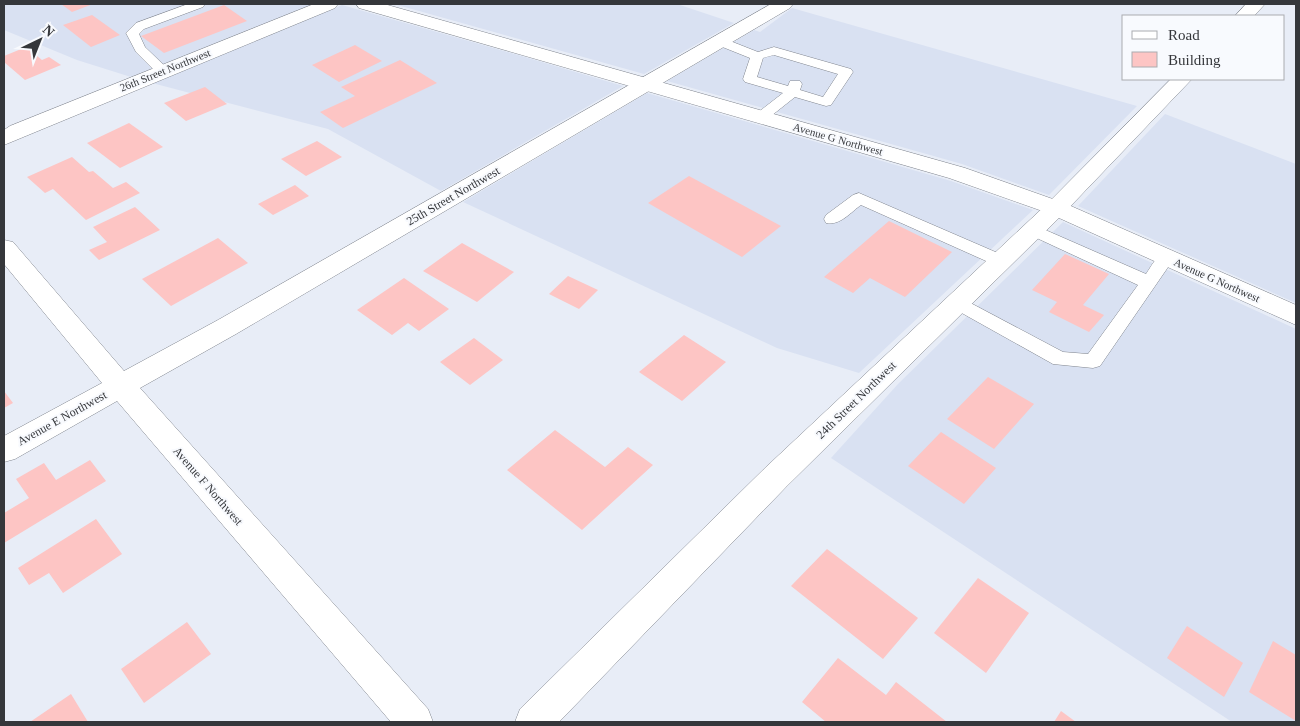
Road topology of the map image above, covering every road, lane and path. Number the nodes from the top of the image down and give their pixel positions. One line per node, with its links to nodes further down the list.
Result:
1 (199, 4): 9 (lane)
2 (329, 4): 9 (street, 26th Street Northwest)
3 (365, 4): 12 (street, Avenue G Northwest)
4 (784, 4): 7 (street, 25th Street Northwest)
5 (1256, 4): 6 (street)
6 (1245, 15)
7 (720, 41): 8 (lane); 12 (street, 25th Street Northwest)
8 (757, 56): 10 (lane); 10 (lane)
9 (162, 71): 14 (street, 26th Street Northwest)
10 (797, 76): 13 (lane)
11 (1181, 80): 15 (street, 24th Street Northwest)
12 (645, 84): 13 (street, Avenue G Northwest); 24 (street, 25th Street Northwest)
13 (761, 117): 15 (street, Avenue G Northwest)
14 (4, 140)
15 (1056, 208): 17 (street, 24th Street Northwest); 19 (street, Avenue G Northwest)
16 (832, 219): 20 (lane)
17 (1034, 230): 20 (street, 24th Street Northwest); 21 (lane)
18 (4, 248): 24 (street, Avenue F Northwest)
19 (1167, 257): 21 (lane); 23 (street, Avenue G Northwest)
20 (1000, 261): 22 (street, 24th Street Northwest)
21 (1149, 283): 22 (lane)
22 (957, 303): 27 (street, 24th Street Northwest)
23 (1296, 316)
24 (121, 386): 25 (street, Avenue E Northwest); 26 (street, Avenue F Northwest)
25 (4, 450)
26 (415, 722)
27 (533, 722)

